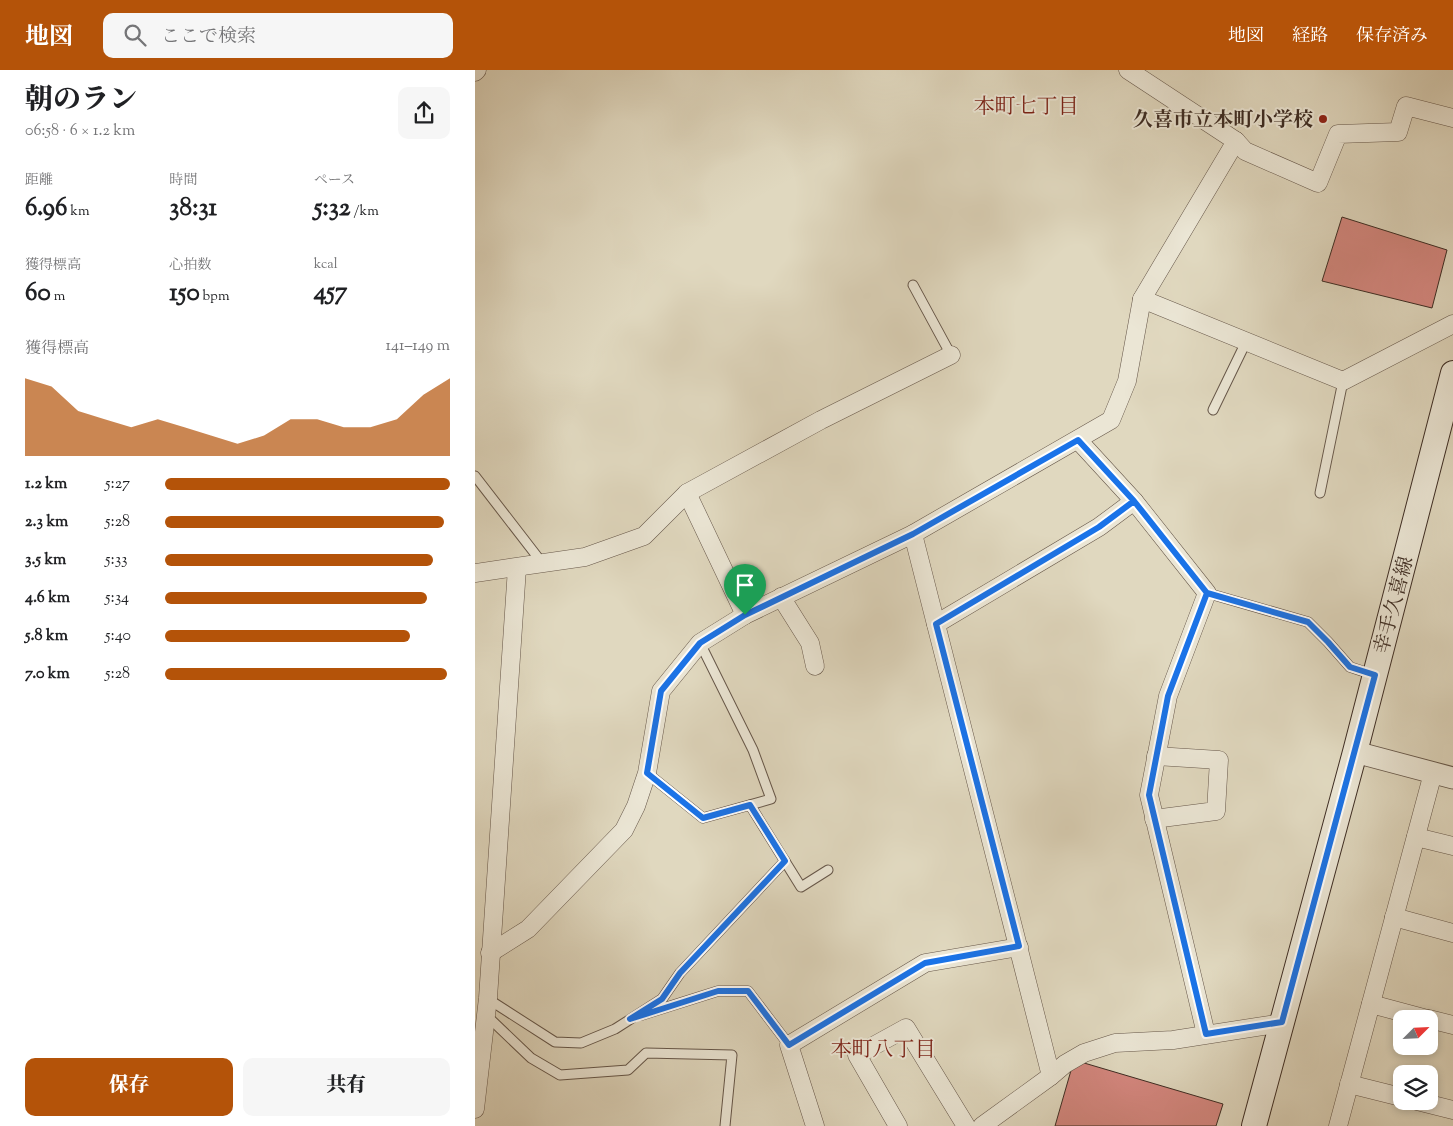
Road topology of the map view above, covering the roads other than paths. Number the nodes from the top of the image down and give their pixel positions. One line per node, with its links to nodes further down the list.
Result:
1 (1127, 70): 3 (street)
2 (1453, 118): 3 (street)
3 (1236, 141): 5 (street)
4 (913, 285): 8 (lane)
5 (1142, 299): 7 (street); 12 (street)
6 (1453, 324): 10 (street)
7 (1246, 342): 10 (street); 11 (lane)
8 (951, 355): 14 (street)
9 (1453, 374): 27 (main road, 幸手久喜線)
10 (1343, 381): 15 (lane)
11 (1213, 410)
12 (1078, 440): 16 (street); 17 (street)
13 (475, 476): 18 (lane)
14 (687, 493): 18 (street); 23 (street)
15 (1320, 493)
16 (1134, 501): 21 (street); 24 (street)
17 (913, 534): 22 (street); 24 (street)
18 (543, 564): 19 (street)
19 (517, 568): 20 (street); 41 (street)
20 (475, 573)
21 (1207, 593): 27 (lane); 29 (street)
22 (781, 597): 23 (street); 26 (street)
23 (745, 615): 25 (street)
24 (936, 624): 40 (street)
25 (700, 643): 30 (street); 32 (lane)
26 (815, 666)
27 (1375, 675): 28 (main road, 幸手久喜線)
28 (1355, 752): 31 (street); 47 (main road, 幸手久喜線)
29 (1156, 756): 33 (street); 33 (street)
30 (647, 773): 32 (lane); 41 (street)
31 (1443, 776): 34 (street)
32 (750, 805): 36 (lane)
33 (1154, 819): 49 (street)
34 (1416, 836): 35 (street); 38 (street)
35 (1453, 846)
36 (785, 861): 37 (lane); 45 (lane)
37 (828, 870)
38 (1394, 918): 39 (street); 42 (street)
39 (1453, 933)
40 (1019, 946): 50 (street); 51 (street)
41 (490, 953): 43 (street)
42 (1371, 1004): 44 (street); 52 (street)
43 (487, 1006): 45 (lane); 55 (street); 57 (lane)
44 (1394, 1010)
45 (630, 1019): 50 (lane)
46 (1438, 1021): 48 (street)
47 (1282, 1022): 49 (street); 62 (main road, 幸手久喜線)
48 (1453, 1025)
49 (1206, 1034): 51 (street)
50 (789, 1045): 58 (street)
51 (1051, 1076): 61 (street)
52 (1349, 1084): 53 (street); 63 (street)
53 (1393, 1095)
54 (1438, 1106): 56 (street)
55 (475, 1109)
56 (1453, 1110)
57 (725, 1126)
58 (815, 1126)
59 (898, 1126): 60 (street)
60 (966, 1126)
61 (982, 1126)
62 (1254, 1126)
63 (1337, 1126)

